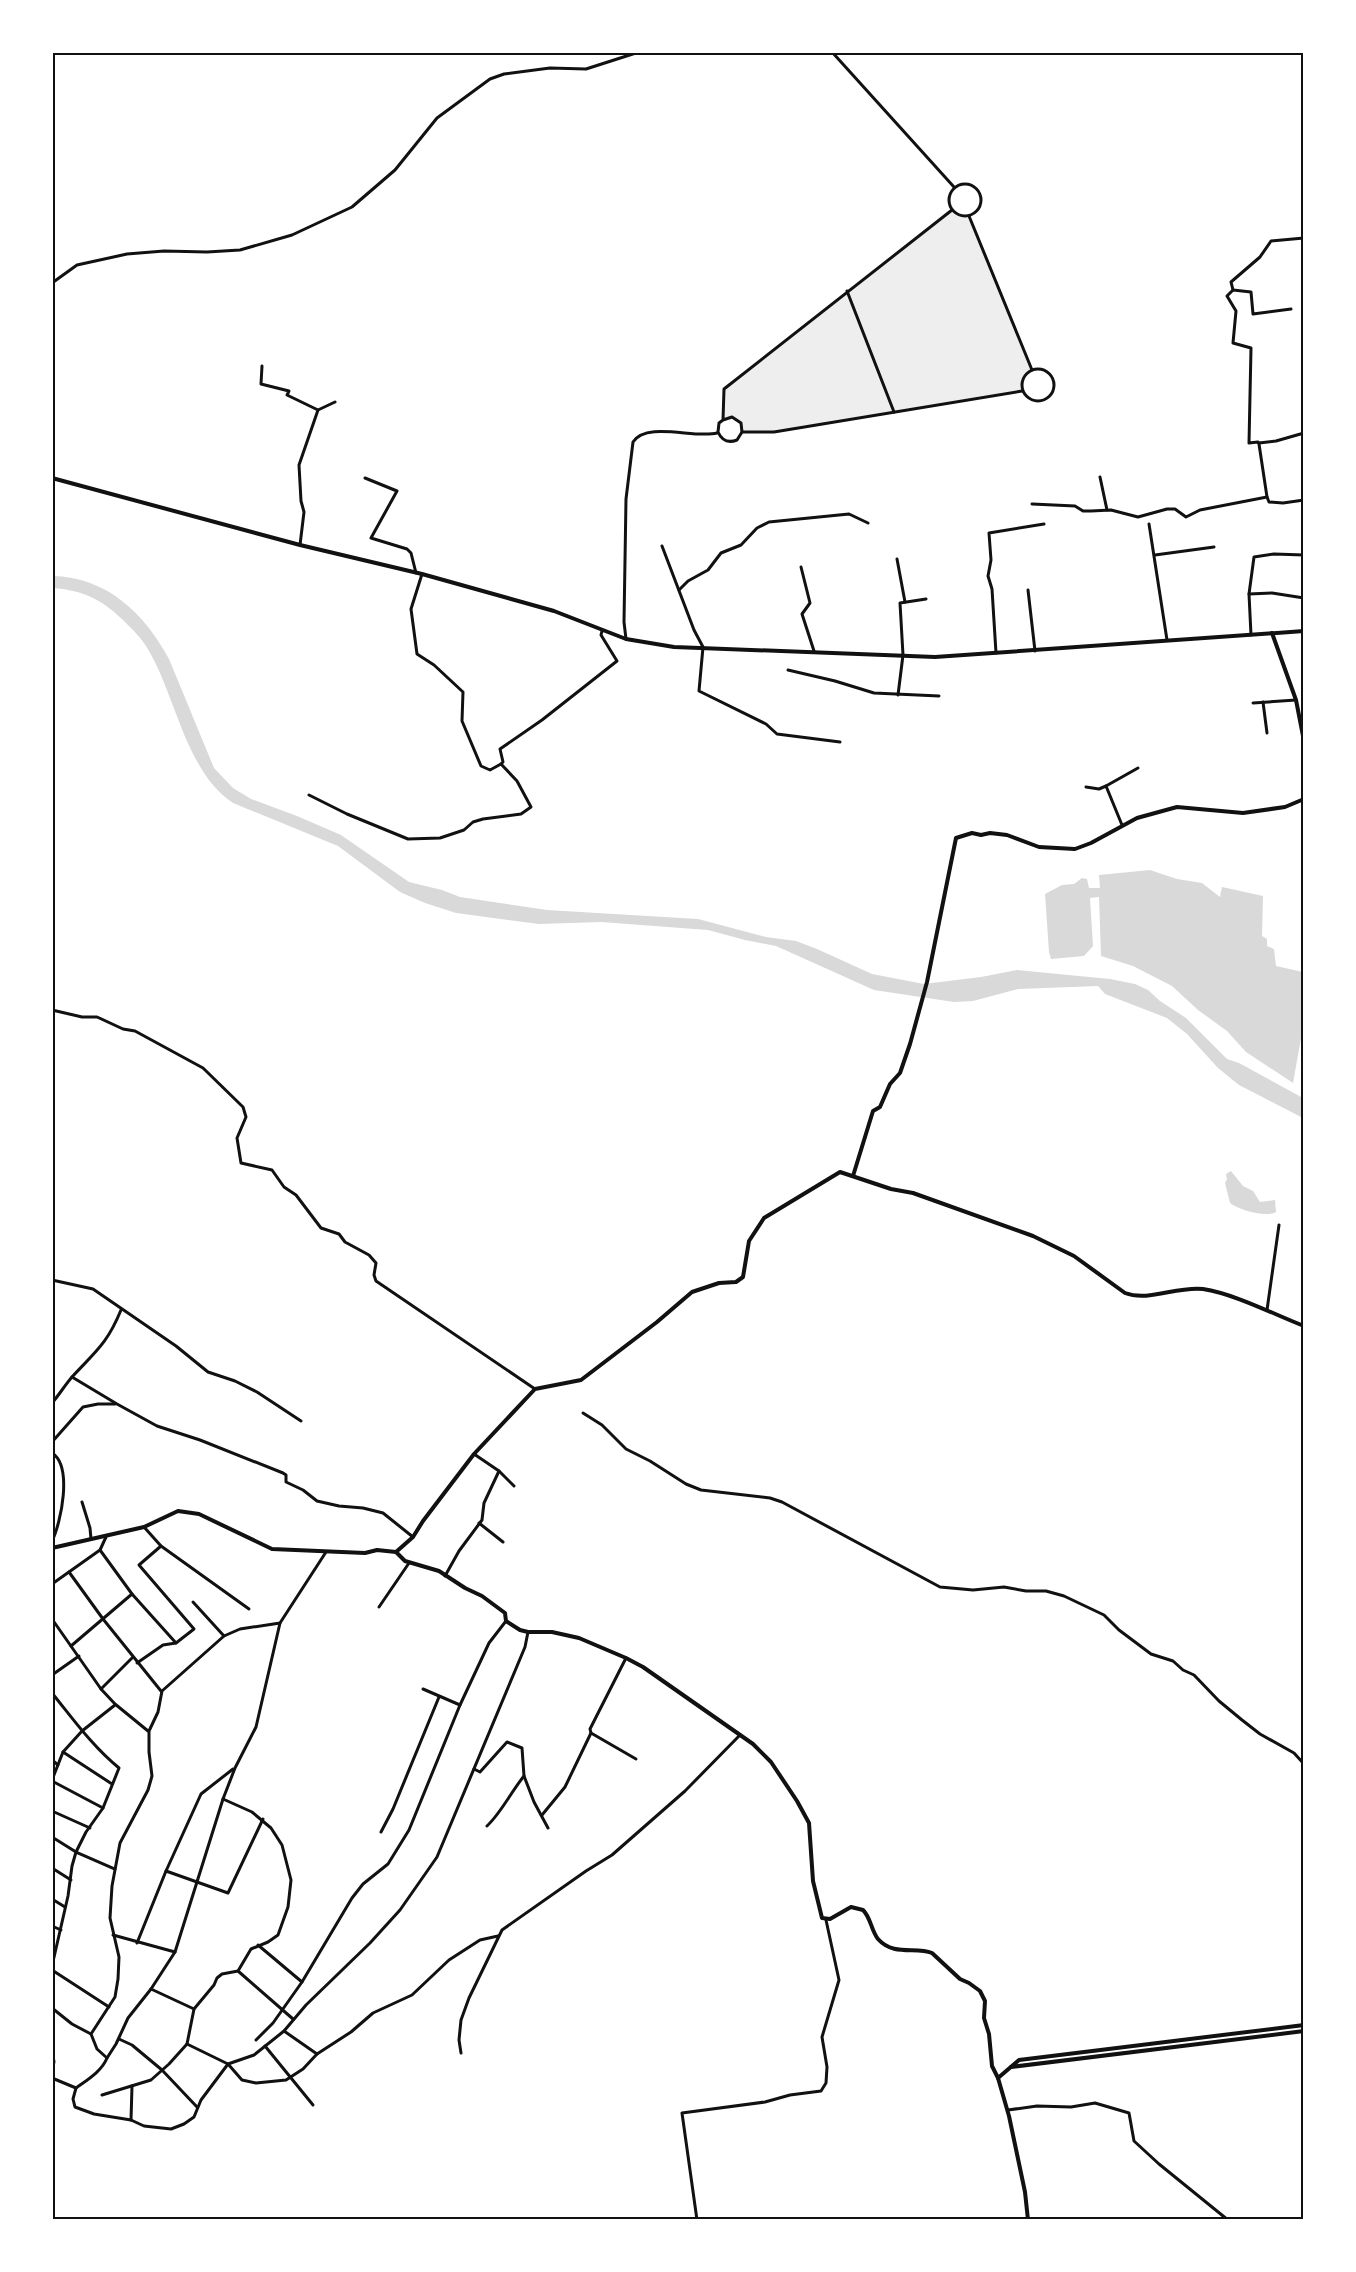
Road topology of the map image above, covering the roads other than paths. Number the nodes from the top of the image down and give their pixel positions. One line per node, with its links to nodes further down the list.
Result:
1 (639, 52): 7 (street)
2 (831, 52): 3 (street)
3 (954, 187): 4 (street); 5 (street)
4 (952, 210): 5 (street); 9 (street)
5 (969, 216): 12 (street)
6 (1304, 238): 8 (street)
7 (52, 283)
8 (1233, 290): 10 (street); 21 (street)
9 (847, 291): 16 (street); 17 (street)
10 (1291, 309)
11 (262, 366): 15 (street)
12 (1032, 370): 13 (street); 13 (street)
13 (1022, 391): 16 (street)
14 (334, 402): 15 (street)
15 (318, 410): 32 (street)
16 (894, 412): 19 (street)
17 (723, 420): 18 (street); 19 (street)
18 (718, 432): 19 (street); 51 (street)
19 (742, 432)
20 (1304, 433): 21 (street)
21 (1259, 443): 25 (street)
22 (1100, 477): 28 (street)
23 (52, 478): 32 (main road)
24 (364, 478): 39 (street)
25 (1267, 497): 26 (street); 28 (street)
26 (1304, 500)
27 (1032, 504): 28 (street)
28 (1107, 510)
29 (868, 523): 41 (street)
30 (1044, 524): 56 (street)
31 (1149, 524): 35 (street)
32 (300, 545): 39 (main road)
33 (662, 546): 41 (street)
34 (1214, 547): 35 (street)
35 (1155, 555): 52 (street)
36 (1304, 555): 43 (street)
37 (897, 560): 46 (street)
38 (801, 567): 54 (street)
39 (416, 573): 40 (main road)
40 (422, 574): 47 (main road); 67 (street)
41 (679, 590): 53 (street)
42 (1028, 590): 55 (street)
43 (1249, 594): 44 (street); 50 (street)
44 (1304, 598)
45 (926, 599): 46 (street)
46 (905, 602): 57 (street)
47 (602, 631): 51 (main road); 67 (street)
48 (1304, 631): 49 (main road)
49 (1272, 633): 50 (main road); 61 (main road)
50 (1251, 634): 52 (main road)
51 (626, 639): 53 (main road)
52 (1167, 640): 55 (main road)
53 (703, 647): 54 (main road); 66 (street)
54 (814, 651): 57 (main road)
55 (1035, 651): 56 (main road)
56 (996, 653): 57 (main road)
57 (903, 655): 59 (street)
58 (788, 670): 59 (street)
59 (898, 695): 60 (street)
60 (939, 696)
61 (1296, 700): 62 (street); 65 (main road)
62 (1263, 702): 63 (street); 64 (street)
63 (1253, 703)
64 (1267, 733)
65 (1304, 741)
66 (840, 742)
67 (501, 764): 71 (street)
68 (1138, 768): 70 (street)
69 (1086, 786): 70 (street)
70 (1106, 786): 73 (street)
71 (309, 795)
72 (1304, 799): 73 (main road)
73 (1122, 825): 75 (main road)
74 (52, 1010): 82 (street)
75 (853, 1176): 79 (main road); 82 (main road)
76 (1279, 1226): 79 (street)
77 (52, 1280): 78 (street)
78 (121, 1310): 81 (street); 86 (street)
79 (1267, 1310): 80 (main road)
80 (1304, 1326)
81 (72, 1377): 83 (street); 84 (street)
82 (535, 1389): 89 (main road)
83 (52, 1403)
84 (117, 1404): 87 (street); 96 (street)
85 (583, 1413): 140 (street)
86 (301, 1421)
87 (52, 1442)
88 (52, 1453): 98 (street)
89 (474, 1455): 90 (street); 96 (main road)
90 (499, 1470): 91 (street); 93 (street)
91 (514, 1486)
92 (82, 1502): 97 (street)
93 (479, 1523): 99 (street); 107 (street)
94 (144, 1527): 95 (main road); 100 (street); 103 (main road)
95 (106, 1535): 97 (main road); 102 (street)
96 (413, 1537): 104 (main road)
97 (91, 1539): 101 (main road)
98 (52, 1541)
99 (503, 1542)
100 (161, 1546): 112 (street); 119 (street)
101 (52, 1548)
102 (100, 1550): 106 (street); 109 (street)
103 (326, 1551): 104 (main road); 116 (street)
104 (396, 1552): 105 (main road)
105 (410, 1561): 107 (main road); 111 (street)
106 (69, 1572): 108 (street); 114 (street)
107 (445, 1576): 115 (main road)
108 (52, 1584)
109 (132, 1594): 114 (street); 119 (street)
110 (193, 1602): 118 (street)
111 (379, 1607)
112 (249, 1609)
113 (52, 1619): 120 (street)
114 (103, 1619): 120 (street); 122 (street)
115 (506, 1621): 117 (main road); 132 (street)
116 (280, 1623): 118 (street); 142 (street)
117 (528, 1632): 123 (main road); 143 (street)
118 (224, 1636): 128 (street)
119 (176, 1643): 124 (street)
120 (71, 1646): 121 (street)
121 (79, 1656): 125 (street); 126 (street)
122 (132, 1657): 124 (street); 126 (street)
123 (626, 1658): 135 (street); 136 (main road)
124 (137, 1663): 128 (street)
125 (52, 1675)
126 (101, 1689): 131 (street)
127 (423, 1689): 130 (street)
128 (162, 1691): 134 (street)
129 (52, 1693): 133 (street)
130 (440, 1697): 132 (street); 155 (street)
131 (115, 1704): 133 (street); 134 (street)
132 (460, 1705): 176 (street)
133 (82, 1731): 137 (street); 146 (street)
134 (149, 1731): 159 (street)
135 (591, 1732): 138 (street); 150 (street)
136 (740, 1734): 165 (main road); 169 (street)
137 (63, 1752): 141 (street); 146 (street)
138 (636, 1759)
139 (52, 1760): 141 (street)
140 (1304, 1764)
141 (58, 1765): 145 (street)
142 (235, 1768): 147 (street); 160 (street)
143 (474, 1769): 144 (street); 182 (street)
144 (524, 1776): 150 (street); 152 (street)
145 (52, 1780): 148 (street)
146 (112, 1784): 148 (street)
147 (223, 1799): 151 (street); 162 (street)
148 (104, 1808): 153 (street)
149 (52, 1811): 153 (street)
150 (542, 1815): 154 (street)
151 (263, 1819): 162 (street); 171 (street)
152 (487, 1826)
153 (90, 1828): 157 (street)
154 (548, 1828)
155 (381, 1832)
156 (52, 1837): 157 (street)
157 (76, 1852): 159 (street); 161 (street)
158 (52, 1868): 161 (street)
159 (115, 1869): 168 (street)
160 (166, 1871): 162 (street); 170 (street)
161 (71, 1880): 164 (street)
162 (196, 1881): 172 (street)
163 (52, 1899): 164 (street)
164 (65, 1907): 167 (street)
165 (826, 1920): 201 (main road); 209 (street)
166 (52, 1926): 167 (street)
167 (61, 1930): 173 (street)
168 (113, 1935): 170 (street); 178 (street)
169 (498, 1936): 192 (street); 193 (street)
170 (137, 1943): 172 (street)
171 (258, 1945): 175 (street); 176 (street)
172 (175, 1952): 177 (street)
173 (54, 1955): 174 (street)
174 (52, 1968): 178 (street)
175 (238, 1971): 180 (street); 181 (street)
176 (302, 1983): 181 (street)
177 (151, 1989): 180 (street); 187 (street)
178 (109, 2007): 186 (street)
179 (52, 2008): 186 (street)
180 (194, 2009): 189 (street)
181 (282, 2011): 182 (street); 188 (street)
182 (293, 2019): 184 (street)
183 (1304, 2025): 196 (main road)
184 (284, 2031): 190 (street); 193 (street)
185 (1304, 2031): 196 (main road)
186 (92, 2034): 194 (street)
187 (119, 2039): 194 (street); 198 (street)
188 (256, 2040)
189 (187, 2044): 195 (street); 198 (street)
190 (265, 2046): 195 (street); 200 (street)
191 (52, 2049): 197 (street)
192 (460, 2053)
193 (317, 2054): 200 (street)
194 (106, 2058): 203 (street)
195 (228, 2064): 200 (street); 206 (street)
196 (1010, 2067): 201 (main road)
197 (52, 2069)
198 (162, 2070): 202 (street); 206 (street)
199 (52, 2078): 203 (street)
200 (291, 2078): 205 (street)
201 (998, 2078): 207 (main road)
202 (132, 2085): 204 (street); 208 (street)
203 (76, 2088): 208 (street)
204 (102, 2095)
205 (313, 2105)
206 (197, 2108): 208 (street)
207 (1007, 2110): 210 (main road); 211 (street)
208 (131, 2120)
209 (697, 2220)
210 (1028, 2220)
211 (1228, 2220)

